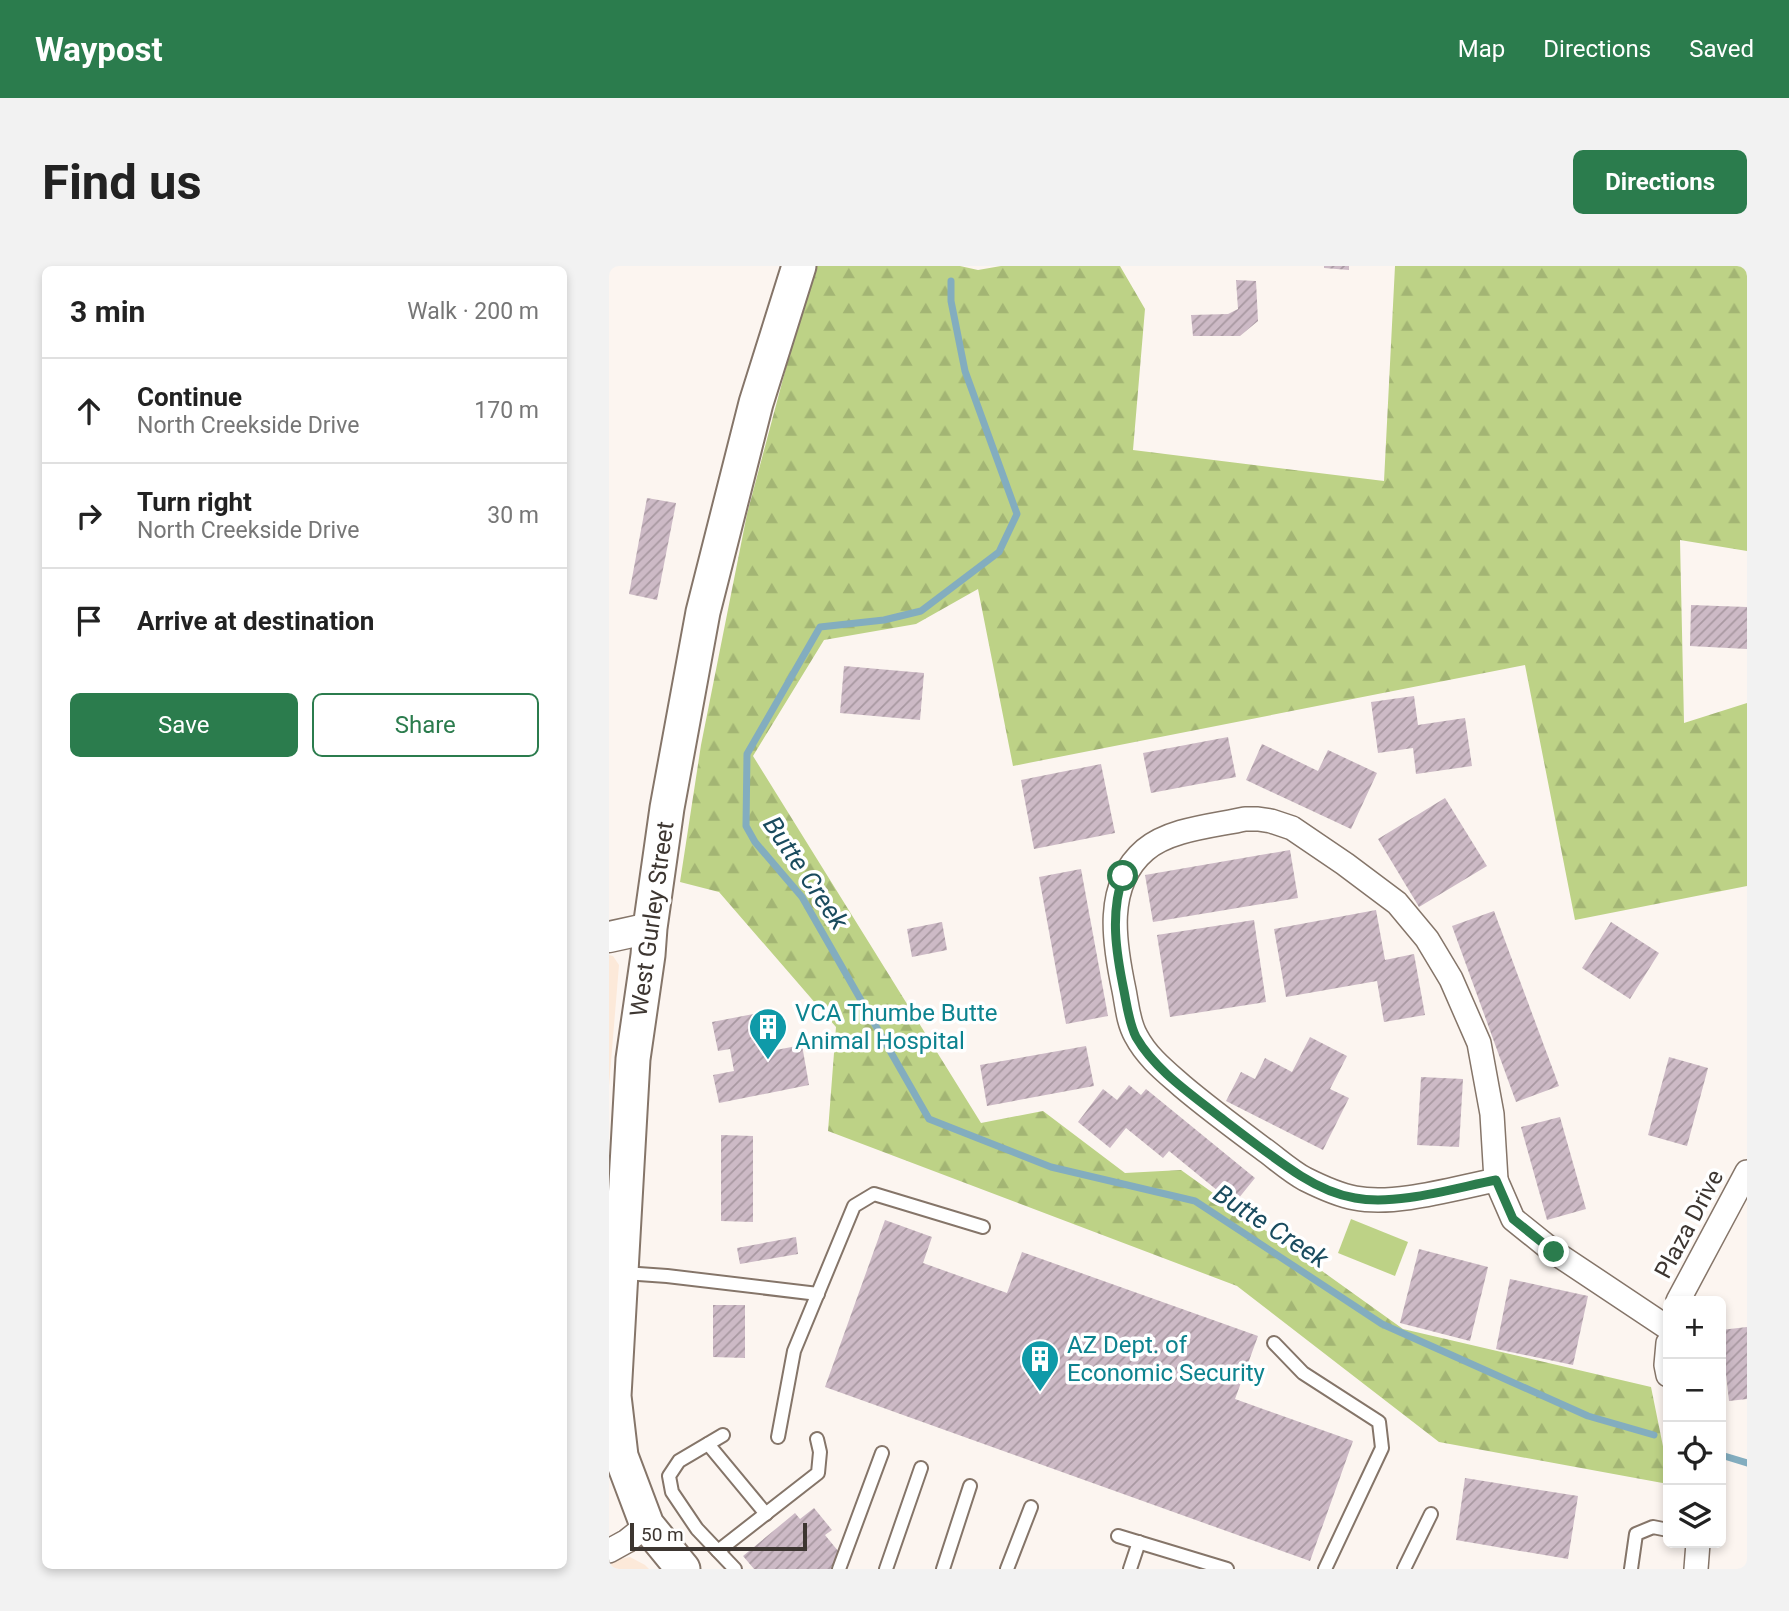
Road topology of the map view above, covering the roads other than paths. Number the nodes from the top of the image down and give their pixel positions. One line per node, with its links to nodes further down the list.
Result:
1 (799, 266): 2 (main road, West Gurley Street)
2 (650, 928): 3 (street); 7 (main road, West Gurley Street)
3 (609, 937)
4 (1747, 1172): 9 (street, Plaza Drive)
5 (1496, 1180): 5 (street); 10 (street)
6 (983, 1227): 8 (lane)
7 (621, 1272): 8 (lane); 22 (main road, West Gurley Street)
8 (818, 1294): 13 (lane)
9 (1681, 1296)
10 (1663, 1325)
11 (1275, 1343): 38 (lane)
12 (723, 1435): 15 (lane)
13 (778, 1437)
14 (817, 1438): 20 (lane)
15 (708, 1444): 20 (lane); 28 (lane)
16 (882, 1454): 32 (lane)
17 (921, 1468): 33 (lane)
18 (969, 1486): 34 (lane)
19 (1031, 1507): 35 (lane)
20 (766, 1514): 28 (lane)
21 (1431, 1514): 39 (lane)
22 (647, 1525): 27 (street); 30 (main road, West Gurley Street)
23 (1663, 1529): 40 (lane)
24 (1118, 1536): 25 (lane)
25 (1139, 1542): 29 (lane); 36 (lane)
26 (1698, 1548): 41 (street)
27 (609, 1551)
28 (718, 1551): 31 (lane)
29 (1196, 1565): 37 (lane)
30 (683, 1569)
31 (735, 1569)
32 (839, 1569)
33 (886, 1569)
34 (943, 1569)
35 (1007, 1569)
36 (1130, 1569)
37 (1227, 1569)
38 (1325, 1569)
39 (1404, 1569)
40 (1631, 1569)
41 (1696, 1569)

